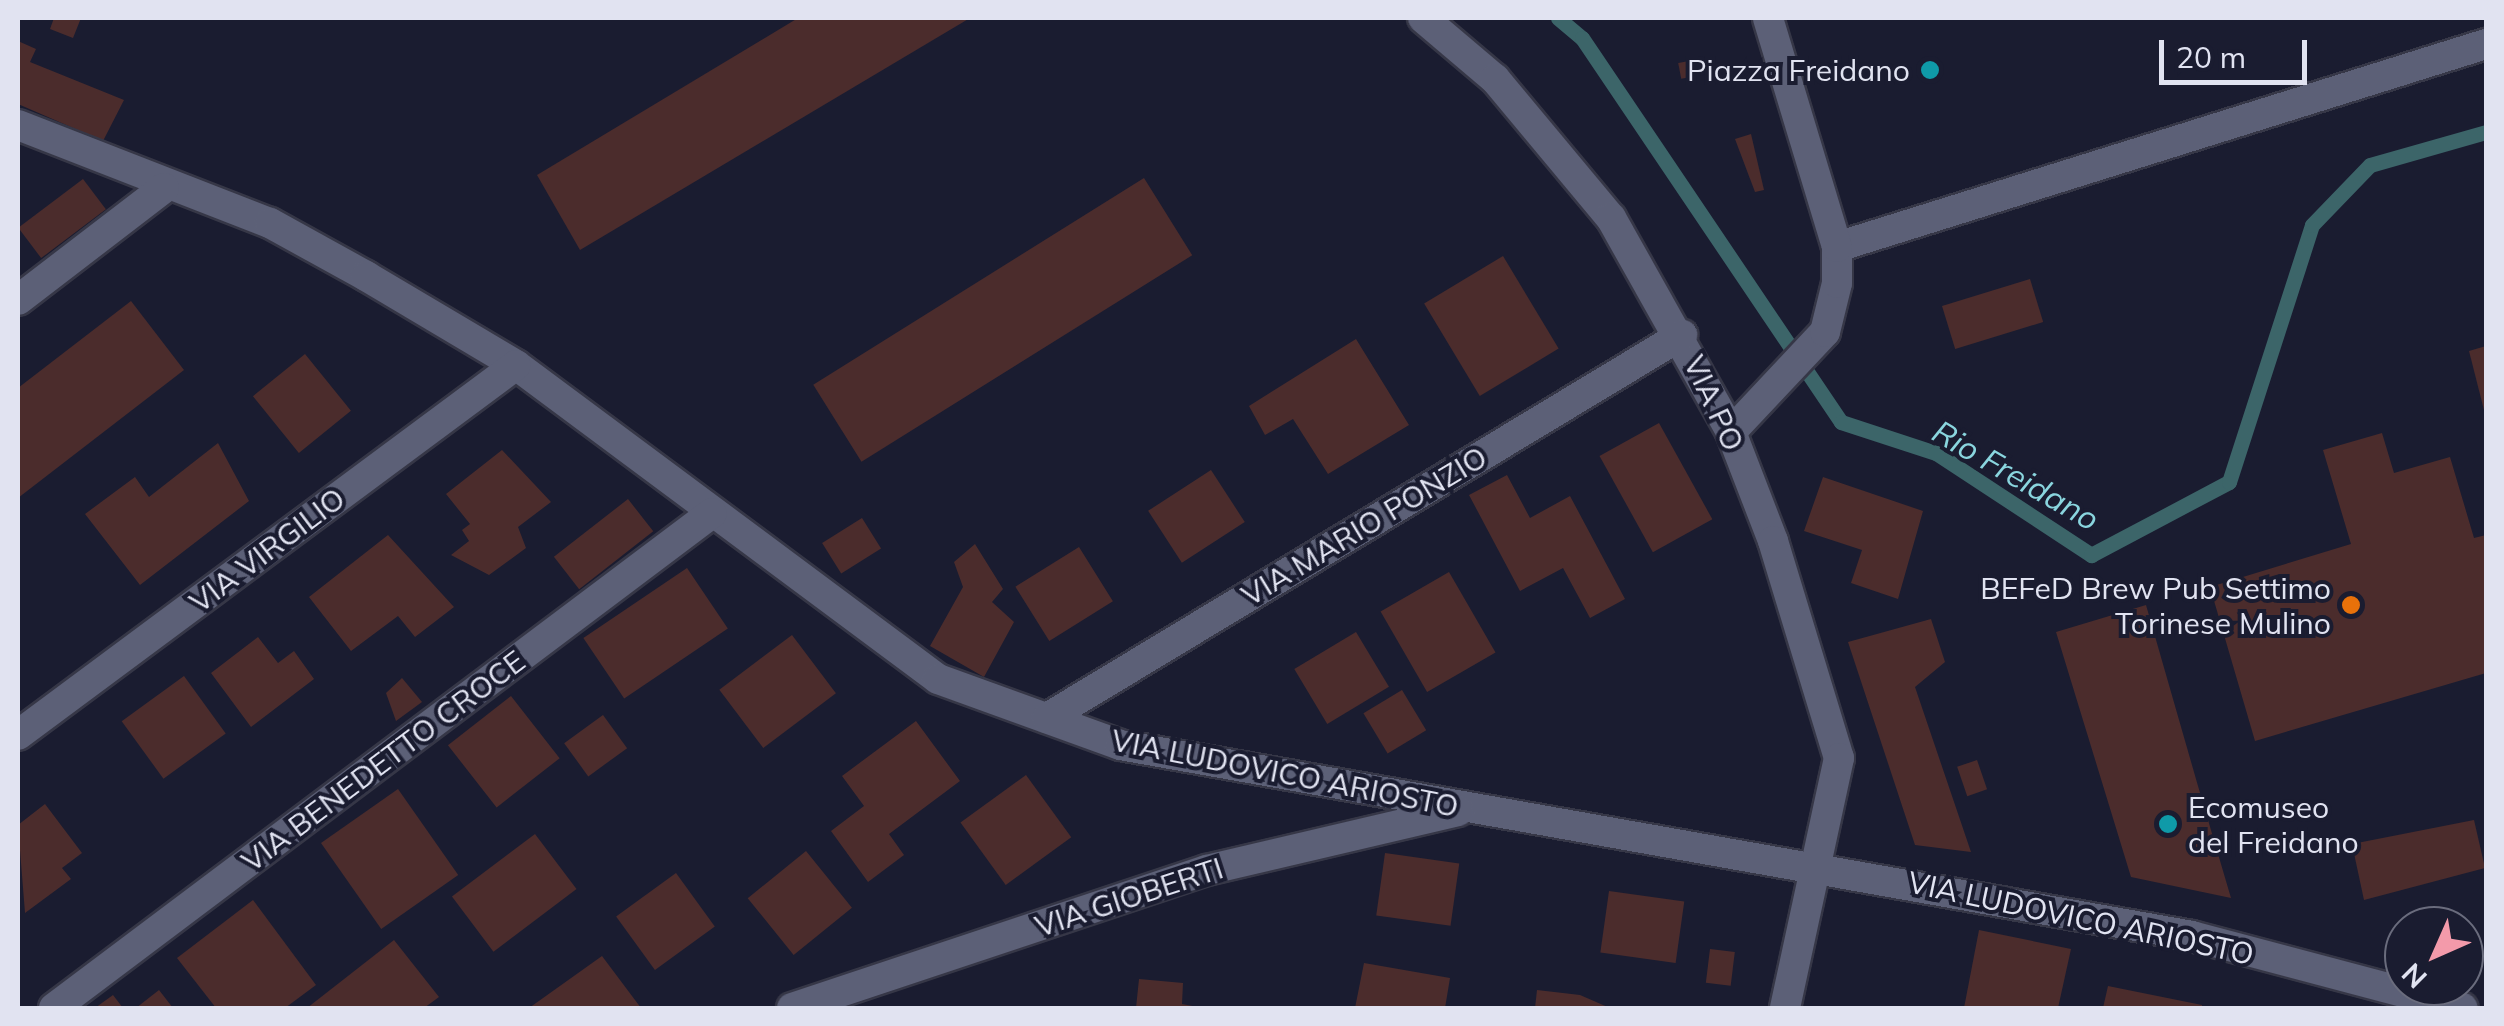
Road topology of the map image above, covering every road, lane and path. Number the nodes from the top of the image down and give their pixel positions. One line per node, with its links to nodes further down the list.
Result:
1 (1423, 18): 8 (street, VIA PO)
2 (1768, 18): 6 (street)
3 (2486, 44): 6 (street)
4 (18, 124): 5 (street, VIA LUDOVICO ARIOSTO)
5 (164, 188): 7 (street); 9 (street, VIA LUDOVICO ARIOSTO)
6 (1837, 248): 10 (street)
7 (18, 300)
8 (1682, 334): 10 (street, VIA PO); 12 (street, VIA MARIO PONZIO)
9 (516, 366): 11 (street, VIA LUDOVICO ARIOSTO); 13 (street, VIA VIRGILIO)
10 (1731, 432): 15 (street, VIA PO)
11 (712, 513): 12 (street, VIA LUDOVICO ARIOSTO); 16 (street, VIA BENEDETTO CROCE)
12 (1047, 718): 14 (street, VIA LUDOVICO ARIOSTO)
13 (18, 735)
14 (1471, 808): 15 (street, VIA LUDOVICO ARIOSTO); 17 (street, VIA GIOBERTI)
15 (1810, 864): 18 (street, VIA PO); 19 (street, VIA LUDOVICO ARIOSTO)
16 (54, 1008)
17 (792, 1008)
18 (1785, 1008)
19 (2463, 1008)

